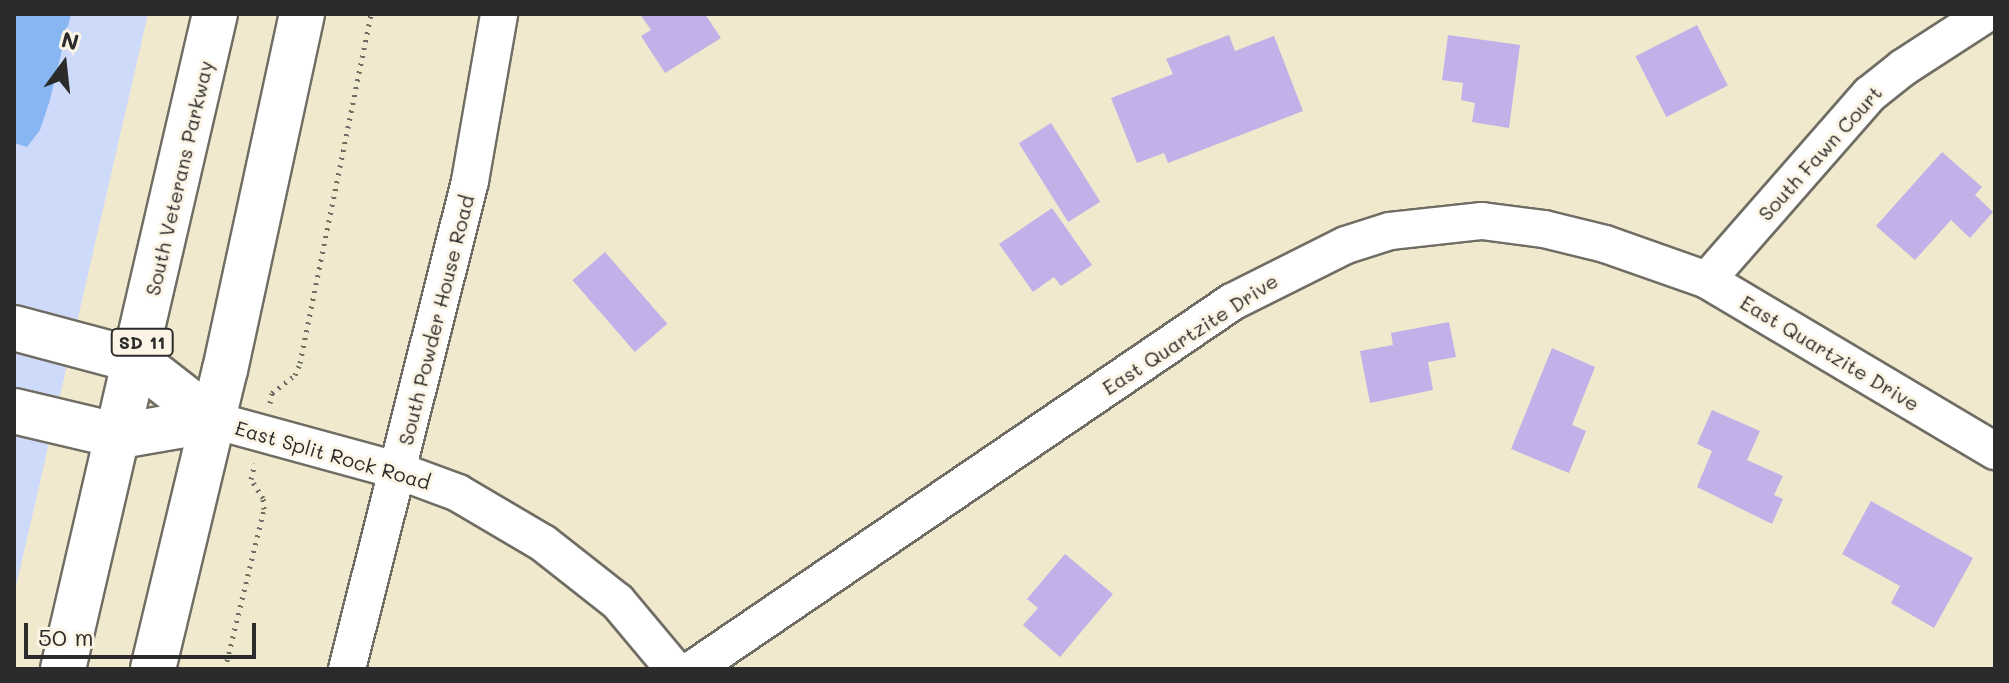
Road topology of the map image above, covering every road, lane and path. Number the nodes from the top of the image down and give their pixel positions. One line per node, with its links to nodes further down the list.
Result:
1 (215, 14): 8 (main road, South Veterans Parkway / SD 11)
2 (302, 14): 11 (main road)
3 (371, 14): 9 (path)
4 (499, 14): 14 (street, South Powder House Road)
5 (1986, 14): 6 (street, South Fawn Court)
6 (1707, 280): 13 (street, East Quartzite Drive); 21 (street, East Quartzite Drive)
7 (14, 328): 8 (main road)
8 (137, 361): 11 (main road); 12 (main road, South Veterans Parkway / SD 11)
9 (272, 393)
10 (14, 411): 12 (main road)
11 (213, 420): 12 (main road, East Split Rock Road); 14 (street, East Split Rock Road); 17 (main road)
12 (120, 436): 16 (main road, South Veterans Parkway / SD 11)
13 (1995, 451)
14 (399, 471): 19 (street, South Powder House Road); 20 (street, East Split Rock Road)
15 (251, 479): 18 (path)
16 (63, 669)
17 (153, 669)
18 (225, 669)
19 (347, 669)
20 (674, 669)
21 (693, 669)

